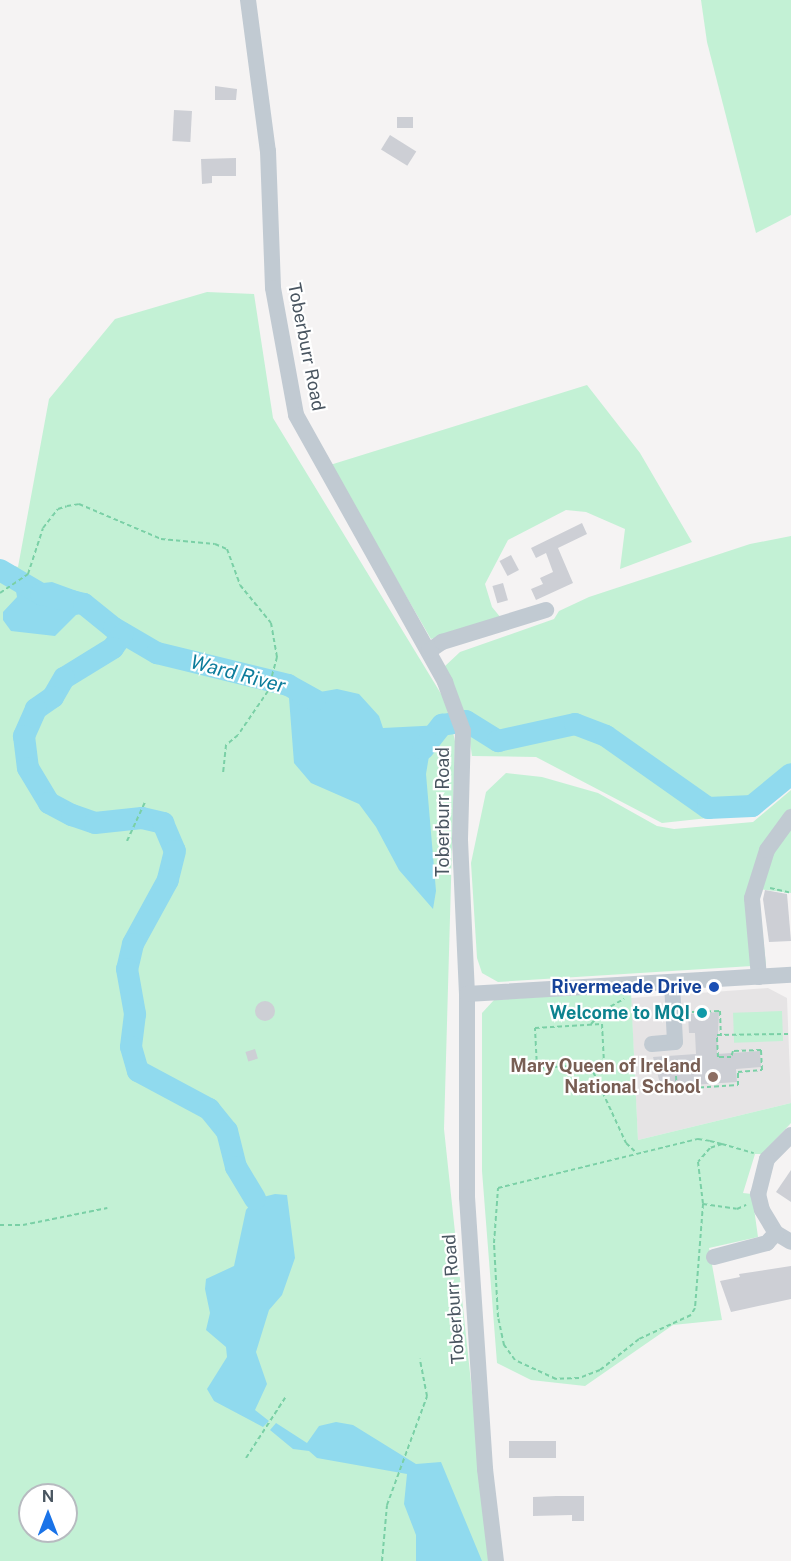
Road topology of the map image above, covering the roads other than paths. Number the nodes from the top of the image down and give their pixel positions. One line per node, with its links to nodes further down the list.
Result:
1 (248, 0): 3 (street, Toberburr Road)
2 (546, 610): 3 (street)
3 (429, 651): 8 (street, Toberburr Road)
4 (791, 817): 6 (street)
5 (791, 975): 6 (street)
6 (759, 976): 7 (street)
7 (672, 982): 8 (street); 9 (street)
8 (467, 994): 14 (street, Toberburr Road)
9 (652, 1044)
10 (791, 1135): 11 (street)
11 (776, 1233): 12 (street); 13 (street)
12 (791, 1242)
13 (722, 1250)
14 (496, 1561)

